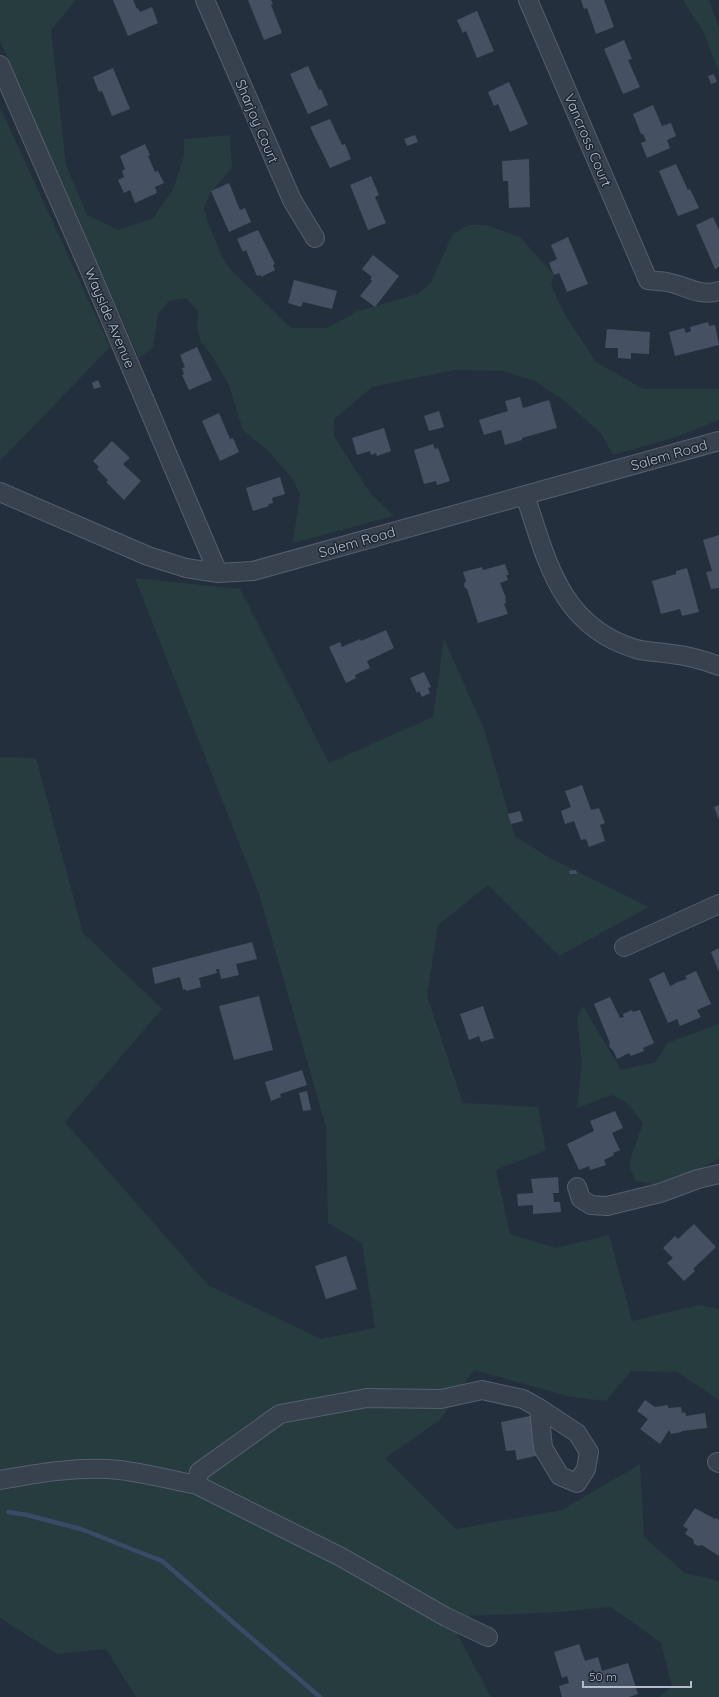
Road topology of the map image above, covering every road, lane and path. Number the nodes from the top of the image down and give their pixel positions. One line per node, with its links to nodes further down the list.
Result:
1 (205, 0): 4 (street, Sharjoy Court)
2 (528, 0): 5 (street, Vancross Court)
3 (0, 65): 9 (street, Wayside Avenue)
4 (315, 238)
5 (719, 291)
6 (719, 441): 8 (street, Salem Road)
7 (0, 492): 9 (street, Salem Road)
8 (525, 495): 9 (street, Salem Road); 10 (street)
9 (218, 573)
10 (718, 663)
11 (719, 904): 12 (street)
12 (624, 947)
13 (719, 1174): 14 (street)
14 (578, 1188)
15 (539, 1408): 17 (street)
16 (0, 1480): 17 (street)
17 (197, 1485): 18 (street)
18 (488, 1637)

